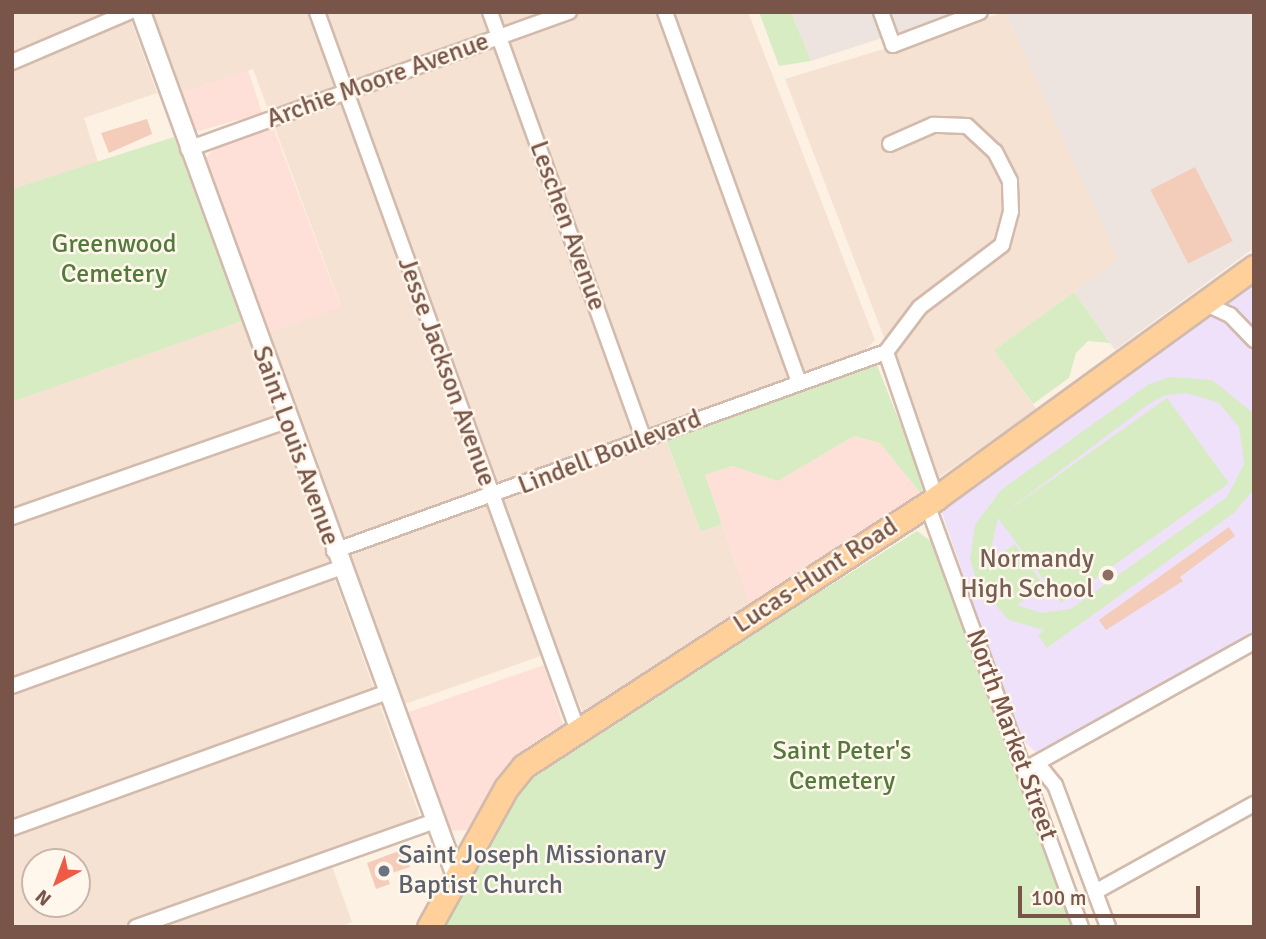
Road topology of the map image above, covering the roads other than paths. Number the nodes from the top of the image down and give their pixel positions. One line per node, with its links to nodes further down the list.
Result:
1 (129, 12): 10 (street)
2 (141, 12): 13 (street, Saint Louis Avenue)
3 (317, 12): 11 (street, Jesse Jackson Avenue)
4 (489, 12): 9 (street, Leschen Avenue)
5 (569, 12): 9 (street, Archie Moore Avenue)
6 (664, 12): 18 (street)
7 (881, 12): 8 (street)
8 (980, 12)
9 (499, 37): 11 (street, Archie Moore Avenue); 20 (street, Leschen Avenue)
10 (12, 62)
11 (346, 93): 13 (street, Archie Moore Avenue); 21 (street, Jesse Jackson Avenue)
12 (890, 144): 17 (street)
13 (188, 149): 19 (street, Saint Louis Avenue)
14 (1254, 267): 15 (main road, Lucas-Hunt Road)
15 (1204, 303): 16 (street); 22 (main road, Lucas-Hunt Road)
16 (1254, 340)
17 (886, 352): 18 (street, Lindell Boulevard); 22 (street, North Market Street)
18 (799, 383): 20 (street, Lindell Boulevard)
19 (286, 421): 23 (street); 24 (street, Saint Louis Avenue)
20 (645, 439): 21 (street, Lindell Boulevard)
21 (492, 497): 24 (street, Lindell Boulevard); 29 (street, Jesse Jackson Avenue)
22 (932, 501): 29 (main road, Lucas-Hunt Road); 30 (street, North Market Street)
23 (12, 517)
24 (334, 551): 25 (street, Saint Louis Avenue)
25 (340, 568): 27 (street); 28 (street, Saint Louis Avenue)
26 (1254, 642): 30 (street)
27 (12, 686)
28 (384, 693): 32 (street, Saint Louis Avenue); 33 (street)
29 (578, 731): 34 (main road, Lucas-Hunt Road)
30 (1031, 767): 35 (street); 38 (street, North Market Street)
31 (1254, 804): 35 (street)
32 (432, 822): 34 (street, Saint Louis Avenue); 36 (street)
33 (12, 828)
34 (456, 877): 37 (main road, Lucas-Hunt Road)
35 (1095, 892): 39 (street)
36 (136, 927)
37 (429, 927)
38 (1081, 927)
39 (1108, 927)

